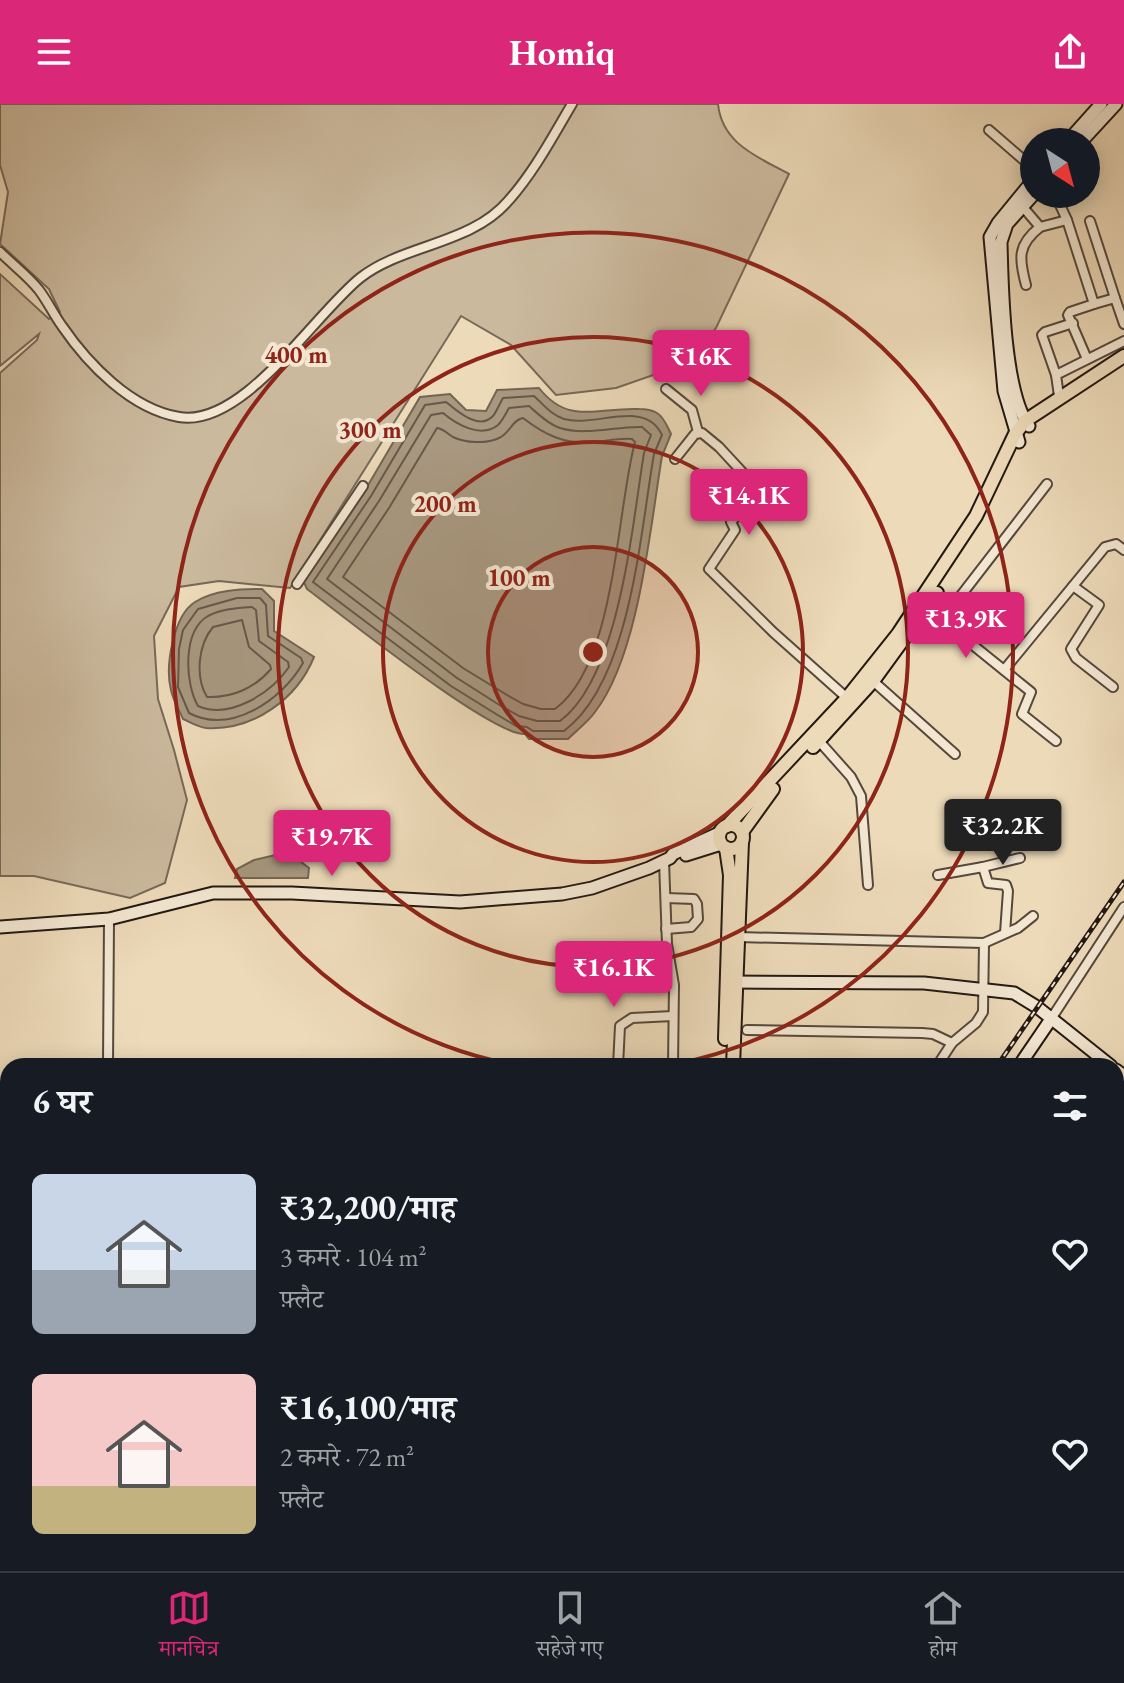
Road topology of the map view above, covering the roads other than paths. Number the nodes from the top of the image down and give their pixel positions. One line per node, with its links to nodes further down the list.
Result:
1 (572, 104): 15 (street)
2 (1101, 104): 4 (street)
3 (1116, 104): 5 (street)
4 (1080, 128)
5 (1094, 128)
6 (989, 130): 7 (street)
7 (1020, 157)
8 (1020, 196): 32 (street)
9 (1021, 208): 17 (street)
10 (1024, 208): 14 (street)
11 (1061, 208): 12 (street)
12 (1067, 220): 14 (street); 20 (street)
13 (1090, 221): 19 (street)
14 (1040, 227): 16 (street)
15 (0, 252)
16 (1021, 265): 17 (street); 18 (street)
17 (1001, 269): 30 (street)
18 (1026, 285)
19 (1115, 298): 20 (street); 22 (street)
20 (1094, 304): 21 (street)
21 (1073, 323): 25 (street); 27 (street)
22 (1124, 324)
23 (1124, 341): 25 (street)
24 (1124, 356): 29 (main road)
25 (1087, 359): 27 (street)
26 (1124, 364): 30 (main road)
27 (1056, 375): 29 (street)
28 (666, 389): 31 (street)
29 (1059, 396): 30 (main road)
30 (1027, 424): 32 (main road)
31 (698, 432): 33 (street); 44 (street)
32 (1017, 438): 39 (main road); 44 (main road)
33 (675, 459)
34 (1047, 484): 40 (street)
35 (363, 486): 37 (street)
36 (1124, 550): 38 (street)
37 (297, 584)
38 (1073, 586): 41 (street); 43 (street)
39 (927, 608): 40 (street); 42 (main road)
40 (942, 620): 41 (street)
41 (1004, 670): 46 (street)
42 (873, 681): 45 (main road); 47 (street)
43 (1113, 687)
44 (847, 698): 49 (main road)
45 (819, 741): 48 (main road); 54 (street)
46 (1056, 741)
47 (955, 754)
48 (742, 837): 49 (main road); 49 (main road); 62 (main road)
49 (723, 838): 51 (street); 64 (main road)
50 (1020, 858): 52 (street)
51 (667, 859): 55 (street); 58 (street)
52 (983, 867): 53 (street); 61 (street)
53 (938, 875)
54 (868, 885)
55 (666, 898): 60 (street); 60 (street)
56 (1124, 907): 67 (street)
57 (1033, 916): 61 (street)
58 (109, 919): 59 (street); 70 (street)
59 (0, 927)
60 (666, 929): 66 (street)
61 (1005, 933): 63 (street)
62 (738, 937): 63 (street); 64 (main road)
63 (984, 943): 65 (street)
64 (731, 982): 65 (street); 73 (main road); 74 (main road)
65 (985, 990): 67 (street); 69 (street)
66 (673, 1016): 71 (street); 72 (street)
67 (1051, 1019): 76 (street); 77 (street)
68 (747, 1030): 69 (street)
69 (952, 1043): 75 (street)
70 (108, 1058)
71 (618, 1058)
72 (673, 1058)
73 (726, 1058)
74 (733, 1058)
75 (942, 1058)
76 (1024, 1058)
77 (1101, 1058)

